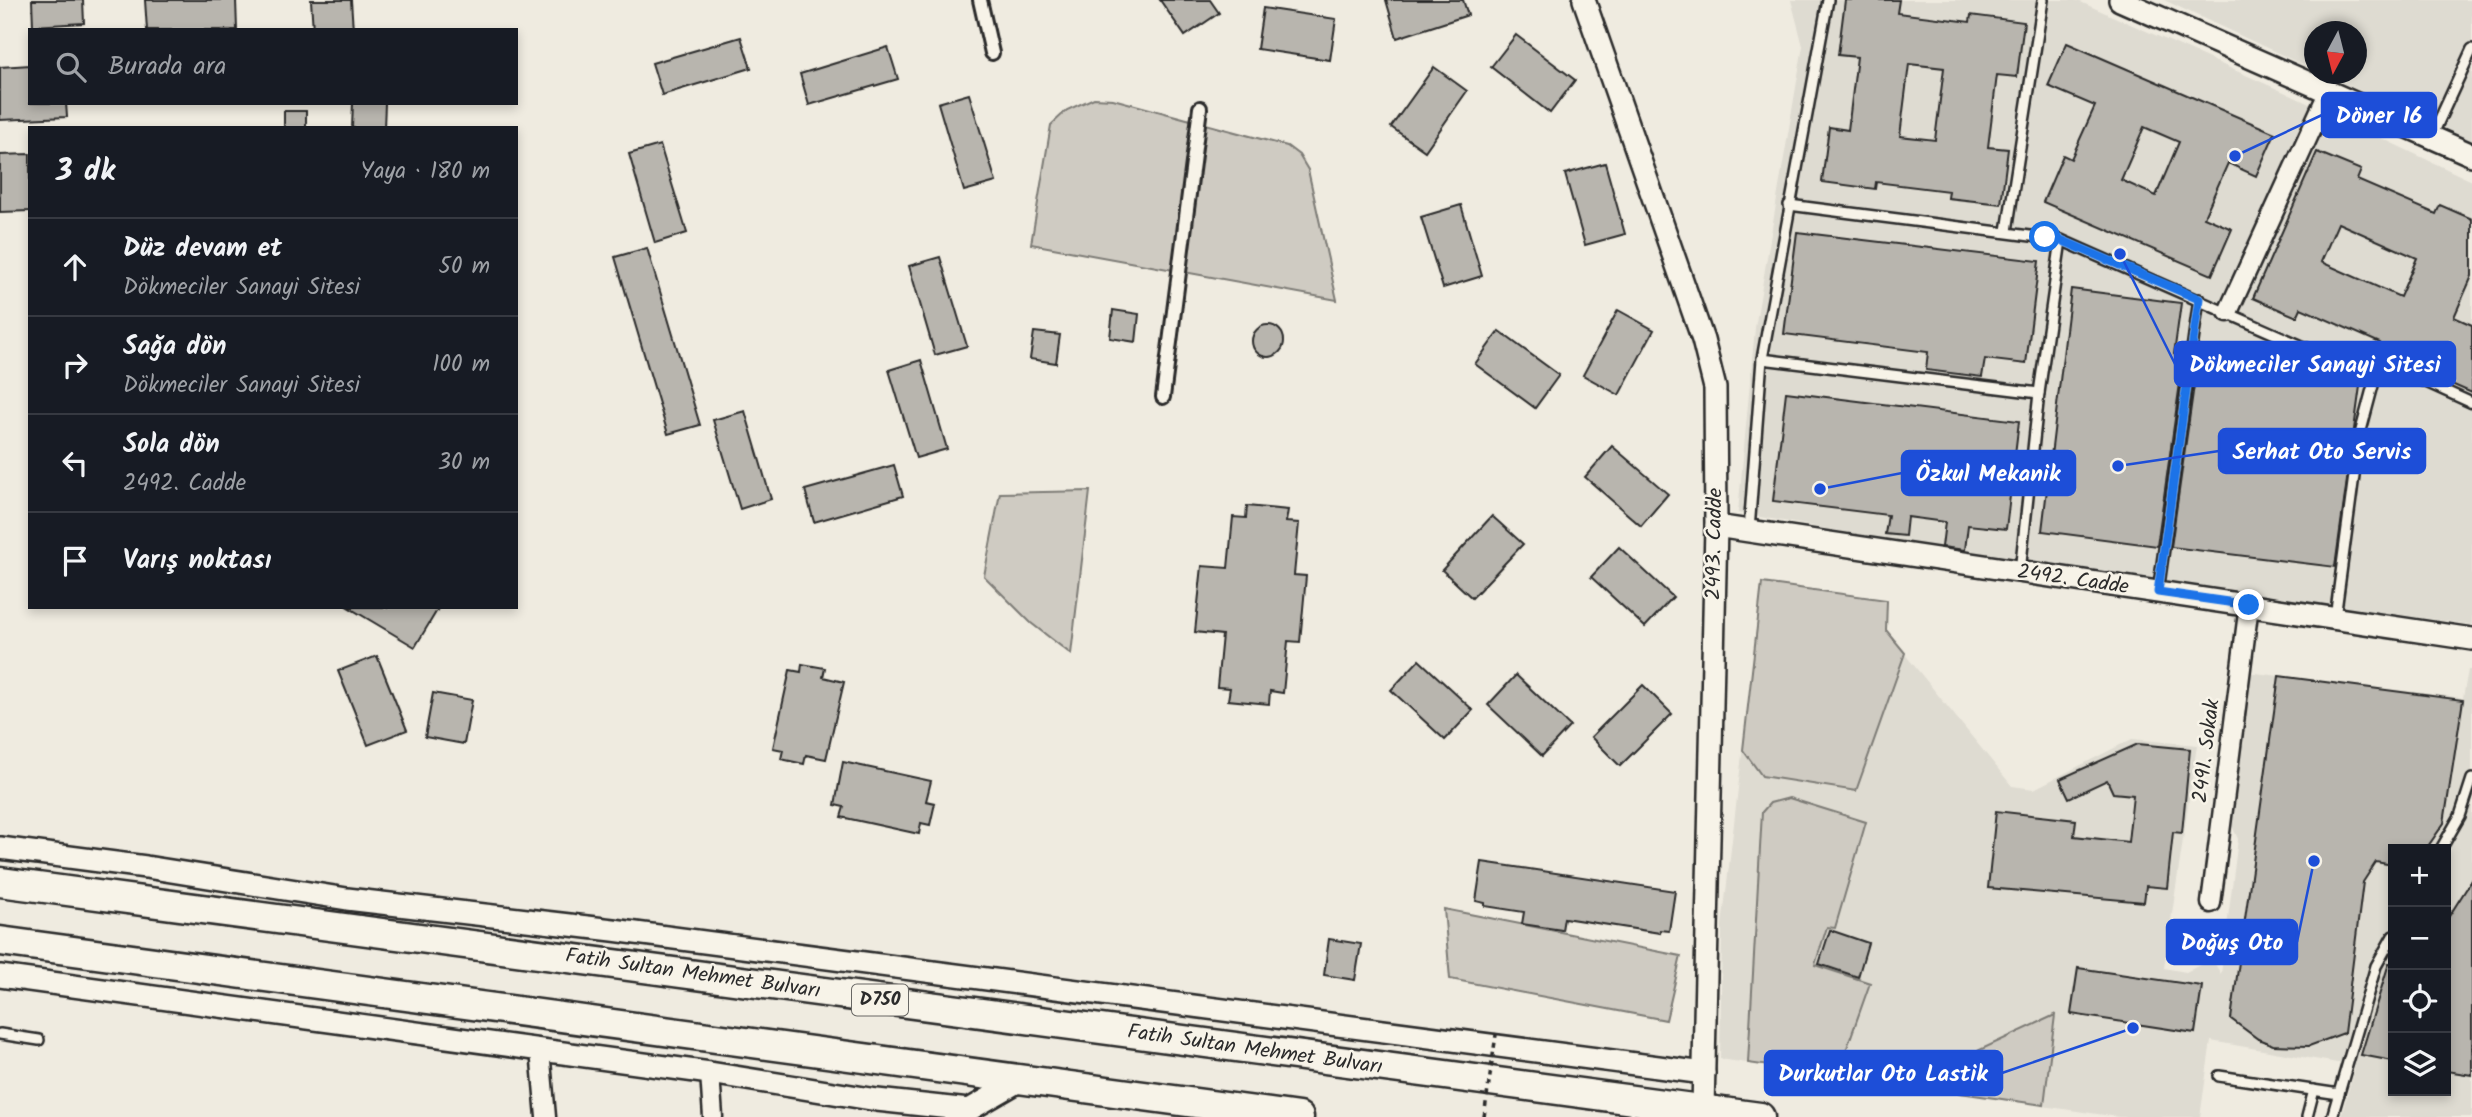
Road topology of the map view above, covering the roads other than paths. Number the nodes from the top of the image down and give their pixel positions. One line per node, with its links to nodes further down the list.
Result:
1 (979, 0): 7 (street)
2 (1584, 0): 22 (street, 2493. Cadde)
3 (1828, 0): 12 (lane)
4 (2043, 0): 13 (lane)
5 (2120, 0): 8 (street)
6 (2472, 49): 10 (lane)
7 (992, 52)
8 (2328, 93): 10 (street); 16 (street)
9 (1200, 108): 20 (street)
10 (2432, 138): 11 (street)
11 (2472, 155)
12 (1789, 205): 13 (lane); 17 (lane)
13 (2007, 231): 14 (lane)
14 (2061, 240): 15 (lane); 19 (lane)
15 (2199, 299): 16 (lane); 25 (lane)
16 (2228, 312): 18 (lane)
17 (1762, 359): 19 (lane); 23 (lane)
18 (2375, 378): 21 (lane); 27 (lane)
19 (2039, 393): 24 (lane)
20 (1163, 397)
21 (2472, 403)
22 (1716, 526): 23 (street, 2492. Cadde); 41 (street, 2493. Cadde)
23 (1749, 530): 24 (street, 2492. Cadde)
24 (2020, 573): 25 (street, 2492. Cadde)
25 (2158, 592): 26 (street, 2492. Cadde)
26 (2249, 605): 27 (street, 2492. Cadde); 33 (street, 2491. Sokak)
27 (2335, 618): 28 (street, 2492. Cadde)
28 (2472, 639)
29 (2472, 779): 30 (lane)
30 (2444, 844)
31 (0, 848): 41 (street)
32 (0, 882): 47 (highway, Fatih Sultan Mehmet Bulvarı / D750)
33 (2211, 903)
34 (0, 941): 43 (highway)
35 (2388, 945): 45 (lane)
36 (0, 976): 39 (street)
37 (0, 1034): 38 (lane)
38 (39, 1040)
39 (540, 1050): 40 (street); 49 (street)
40 (710, 1073): 46 (street); 50 (street)
41 (1704, 1073): 47 (street, 2493. Cadde)
42 (2219, 1076): 44 (lane)
43 (1024, 1078): 48 (street); 51 (highway)
44 (2314, 1090): 45 (lane); 53 (lane)
45 (2339, 1094): 54 (lane)
46 (876, 1109): 48 (street)
47 (1703, 1109): 52 (highway, Fatih Sultan Mehmet Bulvarı / D750)
48 (968, 1113)
49 (546, 1117)
50 (713, 1117)
51 (1299, 1117)
52 (1760, 1117)
53 (2308, 1117)
54 (2332, 1117)

